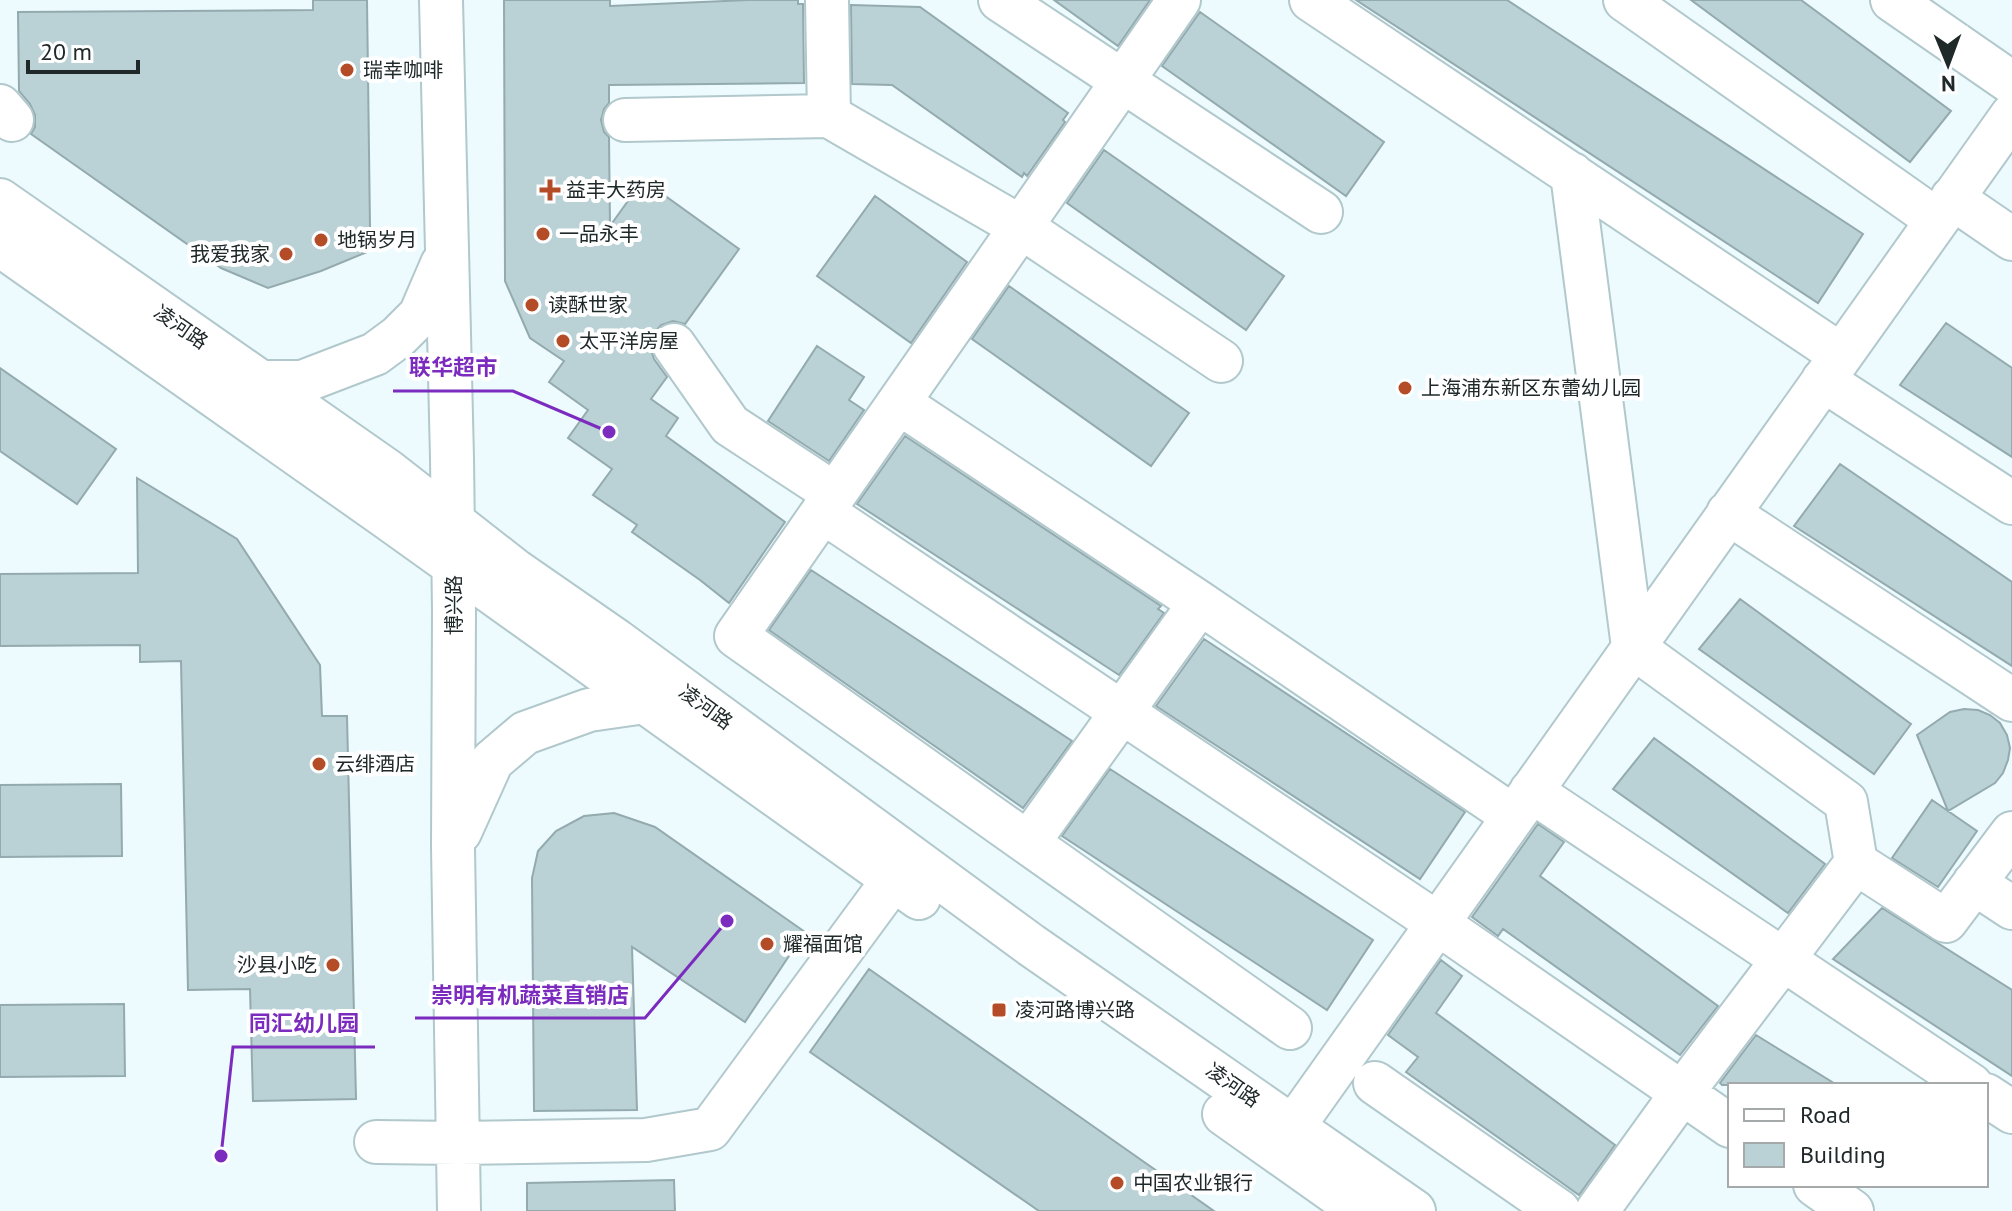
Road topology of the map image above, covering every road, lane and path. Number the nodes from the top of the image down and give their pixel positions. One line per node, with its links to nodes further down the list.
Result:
1 (441, 0): 20 (street, 博兴路)
2 (827, 0): 11 (street)
3 (1000, 0): 8 (street)
4 (1179, 0): 8 (street)
5 (1311, 0): 13 (street)
6 (1625, 0): 15 (street)
7 (1892, 0): 9 (street)
8 (1123, 81): 16 (street); 17 (street)
9 (2012, 83)
10 (2012, 115): 15 (street)
11 (829, 116): 12 (street); 17 (street)
12 (625, 120)
13 (1572, 174): 23 (street); 32 (street)
14 (0, 200): 24 (street, 凌河路)
15 (1944, 209): 18 (street); 23 (street)
16 (1321, 212)
17 (1021, 227): 22 (street); 25 (street)
18 (2012, 239)
19 (0, 245): 30 (street, 凌河路)
20 (447, 251): 24 (street); 29 (street, 博兴路)
21 (674, 345): 26 (street)
22 (1221, 361)
23 (1832, 367): 27 (street); 28 (street)
24 (259, 382): 29 (street, 凌河路)
25 (899, 403): 26 (street); 31 (street)
26 (829, 503): 35 (street); 38 (street)
27 (2012, 503)
28 (1728, 513): 32 (street); 33 (street)
29 (453, 522): 30 (street, 博兴路); 53 (street, 凌河路)
30 (454, 566): 34 (street, 凌河路); 39 (street, 博兴路)
31 (1200, 603): 35 (street); 36 (street)
32 (1633, 647): 36 (street); 40 (street)
33 (2012, 700)
34 (645, 702): 39 (street); 41 (street, 凌河路)
35 (1122, 712): 38 (street); 44 (street)
36 (1522, 804): 44 (street); 45 (street)
37 (2012, 833): 42 (street)
38 (1028, 843): 46 (street)
39 (453, 847): 55 (street, 博兴路)
40 (1856, 863): 42 (street); 45 (street)
41 (893, 880): 55 (street); 58 (street, 凌河路)
42 (1974, 883): 43 (street)
43 (2012, 908)
44 (1437, 923): 49 (street); 53 (street)
45 (1783, 960): 48 (street); 49 (street)
46 (1290, 1028)
47 (1375, 1083): 60 (street)
48 (1968, 1083)
49 (1682, 1093): 52 (street); 61 (street)
50 (1988, 1096): 51 (street)
51 (2012, 1112)
52 (1728, 1125)
53 (1293, 1127): 59 (street, 凌河路)
54 (376, 1142): 55 (street)
55 (458, 1143): 57 (street, 博兴路)
56 (1818, 1187): 62 (street)
57 (459, 1211)
58 (1361, 1211)
59 (1414, 1211)
60 (1559, 1211)
61 (1597, 1211)
62 (1852, 1211)

